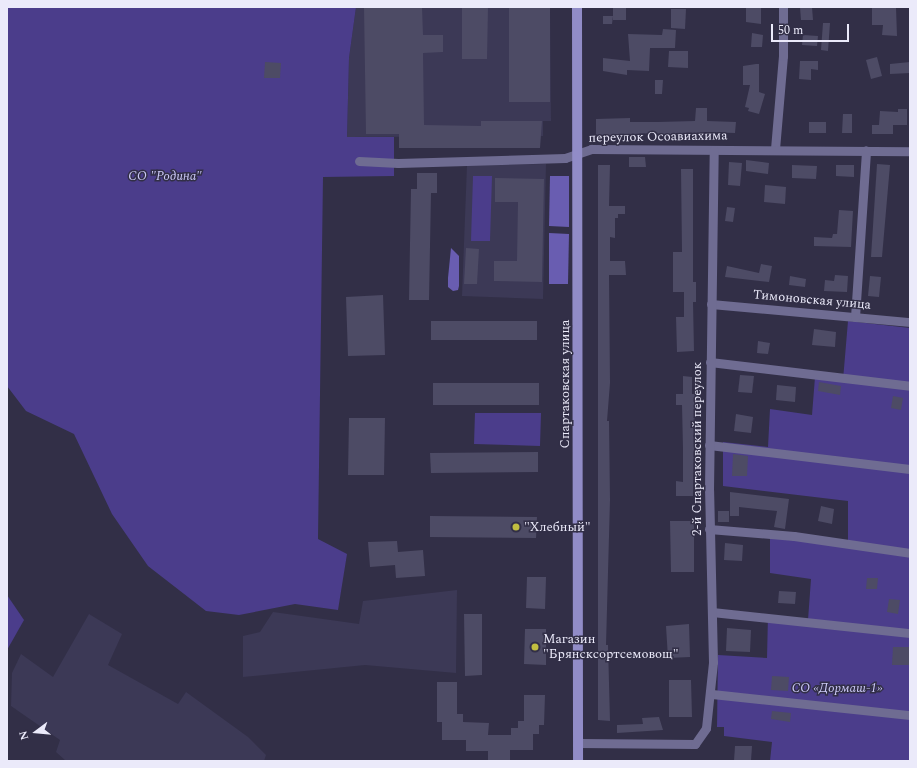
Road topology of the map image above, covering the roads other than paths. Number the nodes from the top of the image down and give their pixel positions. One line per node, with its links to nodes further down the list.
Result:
1 (577, 7): 7 (street, Спартаковская улица)
2 (783, 7): 3 (street)
3 (774, 149): 4 (street, переулок Осоавиахима); 5 (street, переулок Осоавиахима)
4 (714, 150): 7 (street, переулок Осоавиахима); 9 (street, 2-й Спартаковский переулок)
5 (866, 150): 6 (street, переулок Осоавиахима); 10 (street)
6 (910, 151)
7 (576, 153): 8 (street, переулок Осоавиахима); 22 (street, Спартаковская улица)
8 (359, 160)
9 (711, 304): 10 (street, Тимоновская улица); 12 (street, 2-й Спартаковский переулок)
10 (854, 317): 11 (street, Тимоновская улица)
11 (910, 322)
12 (710, 362): 13 (street); 14 (street, 2-й Спартаковский переулок)
13 (910, 386)
14 (709, 445): 15 (street); 16 (street, 2-й Спартаковский переулок)
15 (910, 469)
16 (709, 530): 17 (street); 18 (street, 2-й Спартаковский переулок)
17 (910, 553)
18 (712, 612): 19 (street); 20 (street, 2-й Спартаковский переулок)
19 (910, 633)
20 (712, 694): 21 (street); 22 (street, 2-й Спартаковский переулок)
21 (910, 716)
22 (579, 743): 23 (street, Спартаковская улица)
23 (578, 761)

